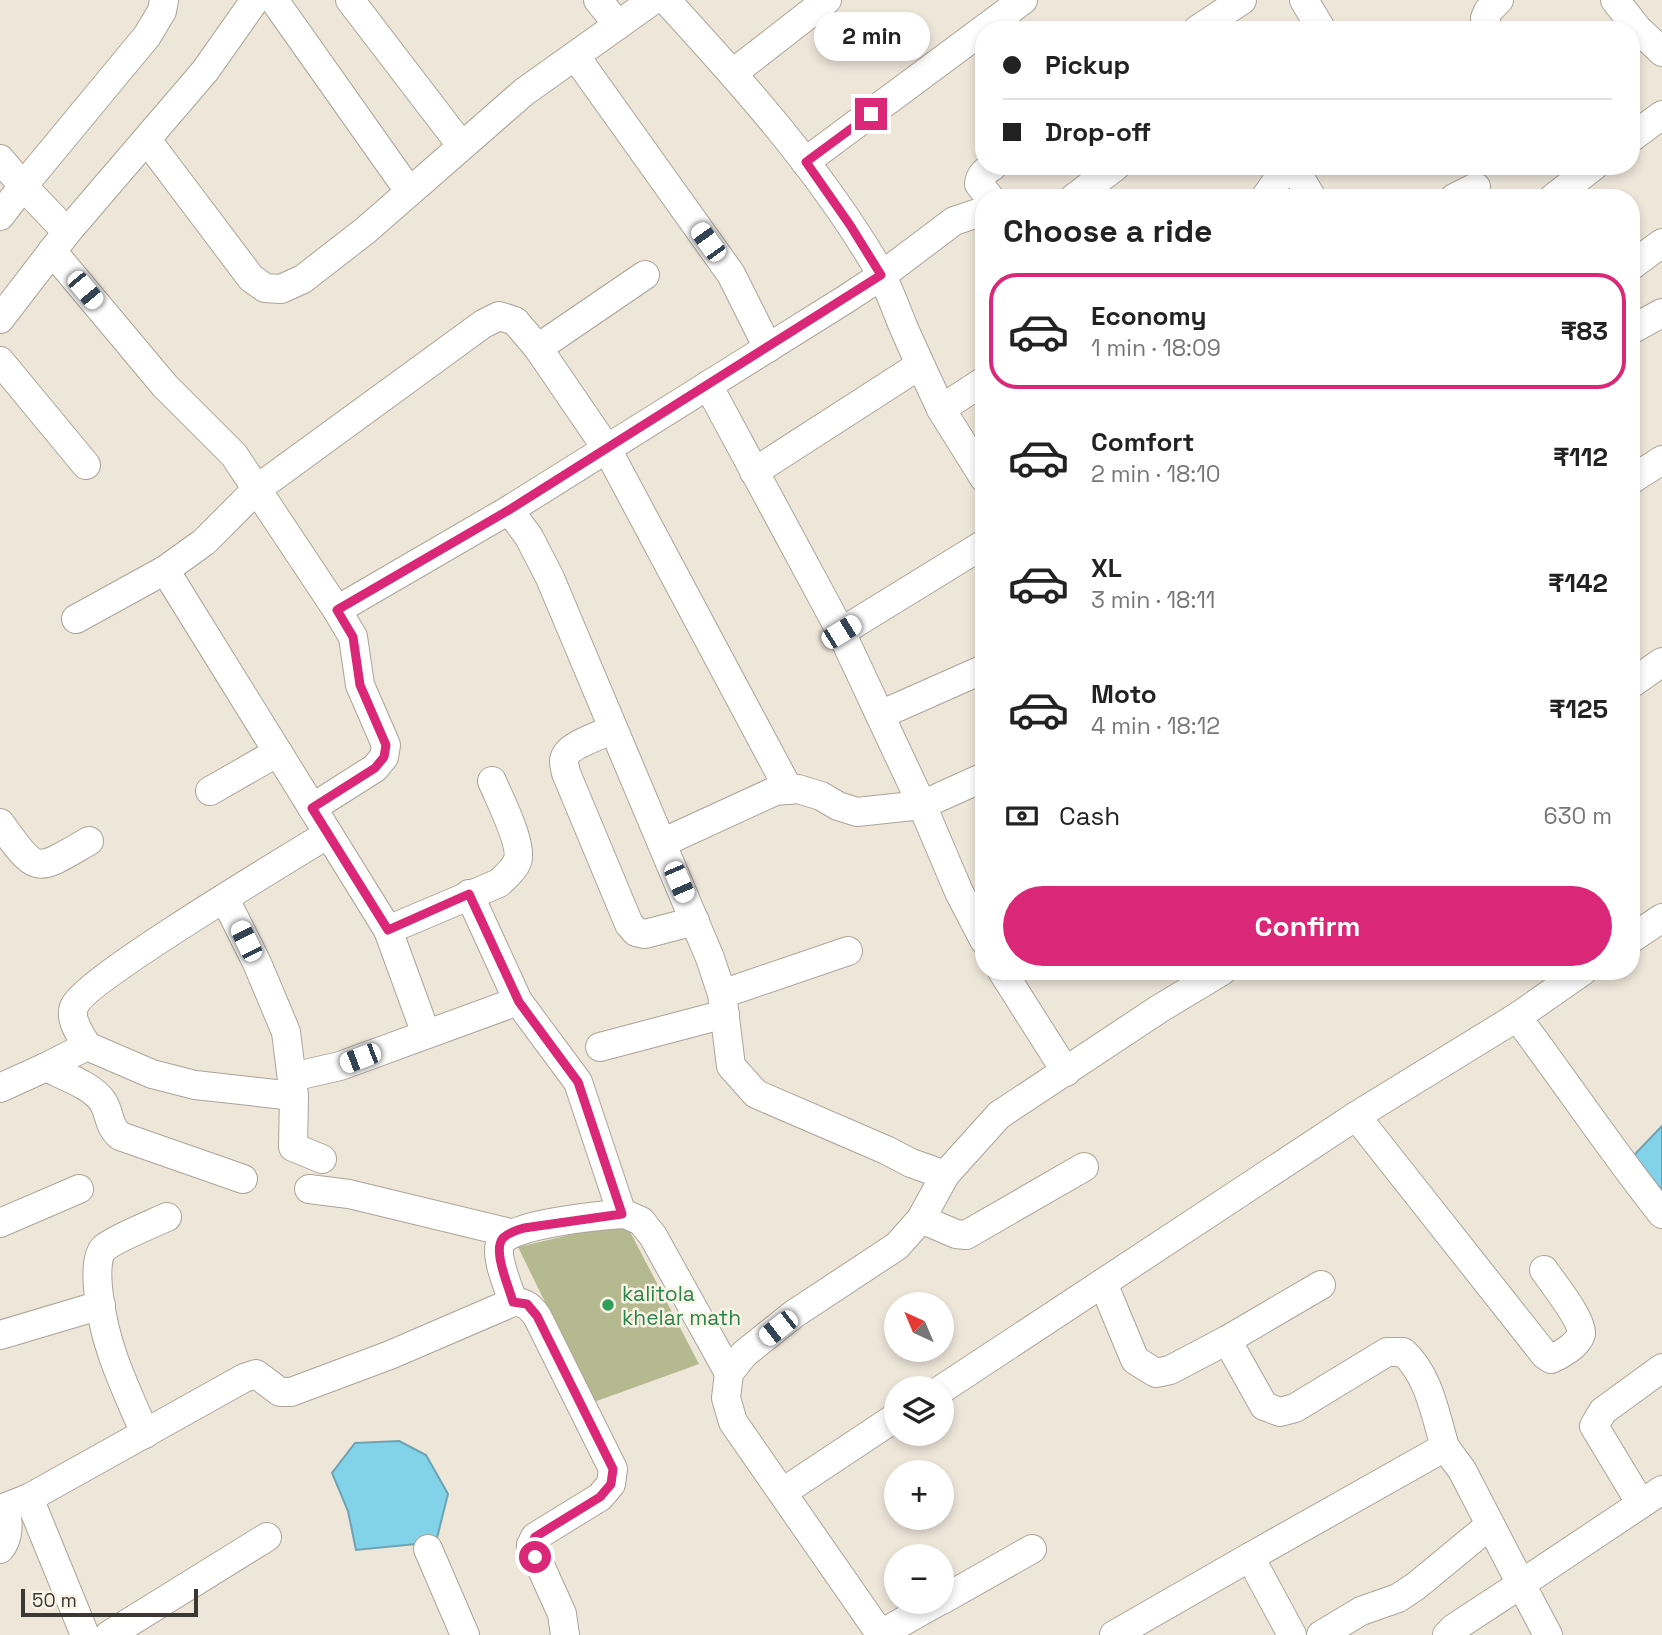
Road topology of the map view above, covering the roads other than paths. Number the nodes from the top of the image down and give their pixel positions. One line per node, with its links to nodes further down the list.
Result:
1 (164, 0): 36 (street)
2 (255, 0): 27 (street)
3 (274, 0): 35 (street)
4 (350, 0): 28 (street)
5 (598, 0): 19 (street)
6 (653, 0): 19 (street)
7 (666, 0): 24 (street)
8 (827, 0): 24 (street)
9 (1023, 0): 14 (street)
10 (1241, 0): 15 (street)
11 (1304, 0): 16 (street)
12 (1499, 0): 17 (street)
13 (1615, 0): 18 (street)
14 (995, 21)
15 (1210, 21)
16 (1315, 21)
17 (1486, 21)
18 (1632, 21)
19 (618, 25): 23 (street)
20 (1640, 31): 22 (street)
21 (975, 36): 30 (street)
22 (1662, 52)
23 (576, 57): 28 (street); 48 (street)
24 (733, 73): 30 (street)
25 (1662, 115): 26 (street)
26 (1640, 131)
27 (147, 140): 35 (street); 39 (street)
28 (461, 145): 35 (street)
29 (0, 159): 36 (street)
30 (806, 162): 43 (street)
31 (1104, 175): 33 (street)
32 (1582, 175): 34 (street)
33 (1086, 189)
34 (1565, 189)
35 (409, 191)
36 (28, 192): 38 (street); 39 (street)
37 (975, 214): 43 (street)
38 (0, 216)
39 (58, 234): 45 (street); 60 (street)
40 (1662, 243): 41 (street)
41 (1640, 259)
42 (645, 275): 47 (street)
43 (881, 275): 48 (street); 50 (street)
44 (1662, 313): 46 (street)
45 (0, 319)
46 (1640, 325)
47 (538, 348): 54 (street); 60 (street)
48 (768, 348): 51 (street)
49 (0, 361): 57 (street)
50 (920, 365): 53 (street); 58 (street)
51 (708, 385): 54 (street); 58 (street)
52 (975, 387): 53 (street)
53 (941, 409): 56 (street)
54 (607, 449): 61 (street); 75 (street)
55 (1662, 460): 59 (street)
56 (975, 464)
57 (86, 465)
58 (754, 472): 66 (street)
59 (1640, 474)
60 (257, 489): 63 (street); 64 (street)
61 (509, 510): 64 (street); 71 (street)
62 (975, 550): 66 (street)
63 (165, 570): 65 (street); 72 (street)
64 (337, 610): 78 (street)
65 (76, 619)
66 (841, 632): 70 (street)
67 (1662, 662): 69 (street)
68 (975, 673): 70 (street)
69 (1640, 678)
70 (880, 715): 77 (street)
71 (613, 729): 82 (street); 85 (street)
72 (278, 752): 76 (street); 78 (street)
73 (492, 781): 83 (street)
74 (975, 781): 77 (street)
75 (789, 790): 77 (street); 82 (street)
76 (210, 791)
77 (922, 805): 86 (street)
78 (312, 808): 80 (street)
79 (0, 823): 81 (street)
80 (328, 834): 84 (street); 87 (street)
81 (89, 841)
82 (662, 843): 85 (street)
83 (469, 894): 87 (street); 92 (street)
84 (225, 899): 96 (street); 100 (street)
85 (695, 921): 93 (street)
86 (975, 923)
87 (388, 930): 95 (street)
88 (848, 951): 93 (street)
89 (1008, 980): 99 (street)
90 (1207, 980): 99 (street)
91 (1570, 980): 94 (street)
92 (519, 1002): 95 (street); 109 (street)
93 (723, 1004): 97 (street); 105 (street)
94 (1517, 1017): 102 (street); 110 (street)
95 (426, 1034): 100 (street)
96 (87, 1046): 98 (street); 100 (street)
97 (600, 1047)
98 (46, 1067): 101 (street); 106 (street)
99 (1066, 1072): 105 (street)
100 (293, 1087): 103 (street)
101 (0, 1088)
102 (1356, 1116): 115 (street); 116 (street)
103 (322, 1159)
104 (1084, 1167): 112 (street)
105 (945, 1175): 112 (street)
106 (243, 1178)
107 (79, 1189): 113 (street)
108 (309, 1189): 114 (street)
109 (622, 1214): 114 (street); 123 (street)
110 (1662, 1214)
111 (167, 1217): 119 (street)
112 (921, 1219): 123 (street)
113 (0, 1223)
114 (510, 1233): 118 (street)
115 (1544, 1270)
116 (1103, 1283): 121 (street); 124 (street)
117 (1321, 1285): 121 (street)
118 (513, 1302): 126 (street); 143 (street)
119 (101, 1305): 120 (street); 126 (street)
120 (0, 1335)
121 (1227, 1340): 127 (street)
122 (1662, 1367): 129 (street)
123 (729, 1373): 128 (street)
124 (954, 1381)
125 (884, 1425): 128 (street)
126 (145, 1434): 130 (street)
127 (1445, 1447): 131 (street); 136 (street)
128 (783, 1492): 144 (street)
129 (1652, 1497): 137 (street)
130 (29, 1498): 133 (street); 140 (street)
131 (1490, 1525): 137 (street); 147 (street)
132 (268, 1537): 141 (street)
133 (0, 1549)
134 (428, 1549): 142 (street)
135 (1032, 1549): 138 (street)
136 (1250, 1557): 145 (street); 146 (street)
137 (1521, 1584): 148 (street); 149 (street)
138 (954, 1593)
139 (917, 1614): 144 (street)
140 (85, 1635)
141 (109, 1635)
142 (465, 1635)
143 (565, 1635)
144 (881, 1635)
145 (1114, 1635)
146 (1292, 1635)
147 (1321, 1635)
148 (1447, 1635)
149 (1548, 1635)

